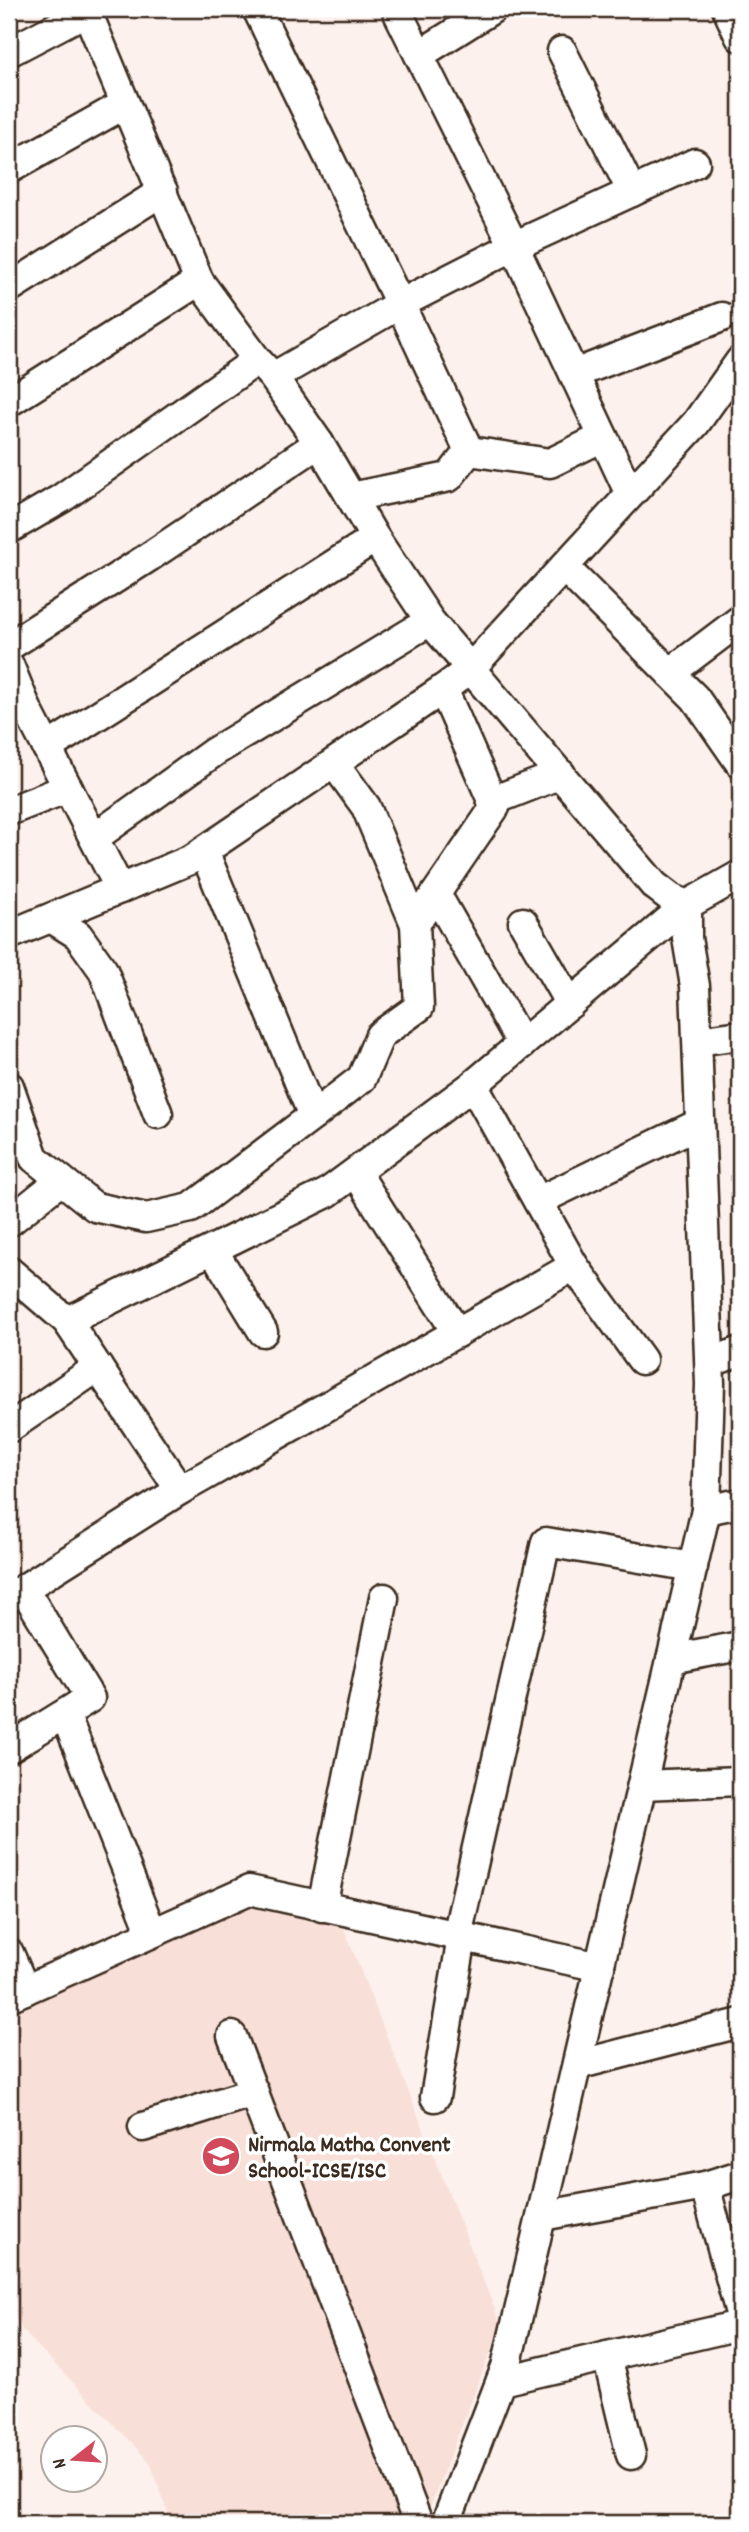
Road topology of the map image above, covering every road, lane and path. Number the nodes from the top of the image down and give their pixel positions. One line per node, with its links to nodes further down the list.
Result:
1 (88, 9): 8 (street); 10 (street)
2 (257, 9): 18 (street)
3 (396, 9): 9 (street)
4 (492, 9): 9 (street)
5 (727, 9): 6 (street)
6 (740, 37)
7 (562, 51): 14 (street)
8 (9, 52)
9 (419, 55): 15 (street)
10 (125, 104): 12 (street); 13 (street)
11 (695, 163): 14 (street)
12 (9, 169)
13 (163, 191): 16 (street); 17 (street)
14 (632, 191): 15 (street)
15 (514, 246): 18 (street); 22 (street)
16 (199, 281): 21 (street); 23 (street)
17 (9, 288)
18 (400, 304): 21 (street); 26 (street)
19 (722, 317): 22 (street)
20 (740, 361): 27 (street)
21 (265, 369): 25 (street); 29 (street)
22 (574, 374): 24 (street)
23 (9, 402)
24 (603, 437): 26 (street); 27 (street)
25 (319, 443): 28 (street); 34 (street)
26 (469, 451): 28 (street)
27 (630, 494): 31 (street)
28 (351, 497): 30 (street)
29 (9, 528)
30 (375, 538): 33 (street); 40 (street)
31 (564, 567): 36 (street); 37 (street)
32 (740, 620): 37 (street)
33 (430, 621): 36 (street); 47 (street)
34 (9, 646)
35 (9, 665): 39 (street)
36 (471, 668): 38 (street); 43 (street)
37 (670, 673): 42 (street)
38 (443, 689): 41 (street); 45 (street)
39 (15, 699): 40 (street)
40 (47, 748): 44 (street)
41 (334, 763): 48 (street); 55 (street)
42 (740, 763)
43 (561, 774): 45 (street); 52 (street)
44 (68, 789): 46 (street); 47 (street)
45 (492, 801): 51 (street)
46 (9, 811)
47 (94, 838): 50 (street)
48 (204, 851): 50 (street); 64 (street)
49 (740, 875): 52 (street)
50 (120, 889): 53 (street)
51 (436, 894): 55 (street); 60 (street)
52 (687, 905): 57 (street); 59 (street)
53 (51, 918): 56 (street); 63 (street)
54 (523, 922): 57 (street)
55 (415, 924): 64 (street)
56 (9, 935)
57 (570, 1003): 60 (street)
58 (740, 1035): 59 (street)
59 (698, 1041): 65 (street)
60 (522, 1044): 61 (street)
61 (473, 1085): 66 (street); 68 (street)
62 (9, 1086): 67 (street)
63 (158, 1114)
64 (313, 1116): 67 (street)
65 (700, 1124): 68 (street); 78 (street)
66 (356, 1172): 70 (street); 75 (street)
67 (61, 1180): 69 (street)
68 (538, 1201): 71 (street)
69 (9, 1222)
70 (213, 1250): 73 (street); 74 (street)
71 (574, 1266): 75 (street); 77 (street)
72 (9, 1271): 73 (street)
73 (67, 1321): 79 (street)
74 (262, 1332)
75 (457, 1333): 81 (street)
76 (740, 1351): 78 (street)
77 (642, 1360)
78 (710, 1363): 83 (street)
79 (98, 1367): 80 (street); 81 (street)
80 (10, 1425)
81 (180, 1490): 85 (street)
82 (740, 1503): 83 (street)
83 (706, 1510): 84 (street)
84 (693, 1567): 88 (street); 95 (street)
85 (16, 1594): 89 (street)
86 (384, 1598): 93 (street)
87 (740, 1646): 88 (street)
88 (671, 1659): 92 (street)
89 (65, 1714): 90 (street); 94 (street)
90 (9, 1748)
91 (740, 1781): 92 (street)
92 (642, 1785): 97 (street)
93 (322, 1907): 94 (street); 95 (street)
94 (152, 1933): 98 (street)
95 (460, 1937): 97 (street); 103 (street)
96 (9, 1953): 98 (street)
97 (600, 1967): 101 (street)
98 (17, 1993)
99 (740, 2024): 101 (street)
100 (232, 2036): 102 (street)
101 (577, 2066): 107 (street)
102 (254, 2092): 104 (street); 113 (street)
103 (435, 2096)
104 (143, 2127)
105 (740, 2175): 106 (street)
106 (705, 2186): 107 (street); 108 (street)
107 (542, 2216): 111 (street)
108 (740, 2313)
109 (740, 2325): 110 (street)
110 (607, 2356): 111 (street); 112 (street)
111 (501, 2381): 114 (street)
112 (631, 2455)
113 (418, 2523)
114 (446, 2523)

